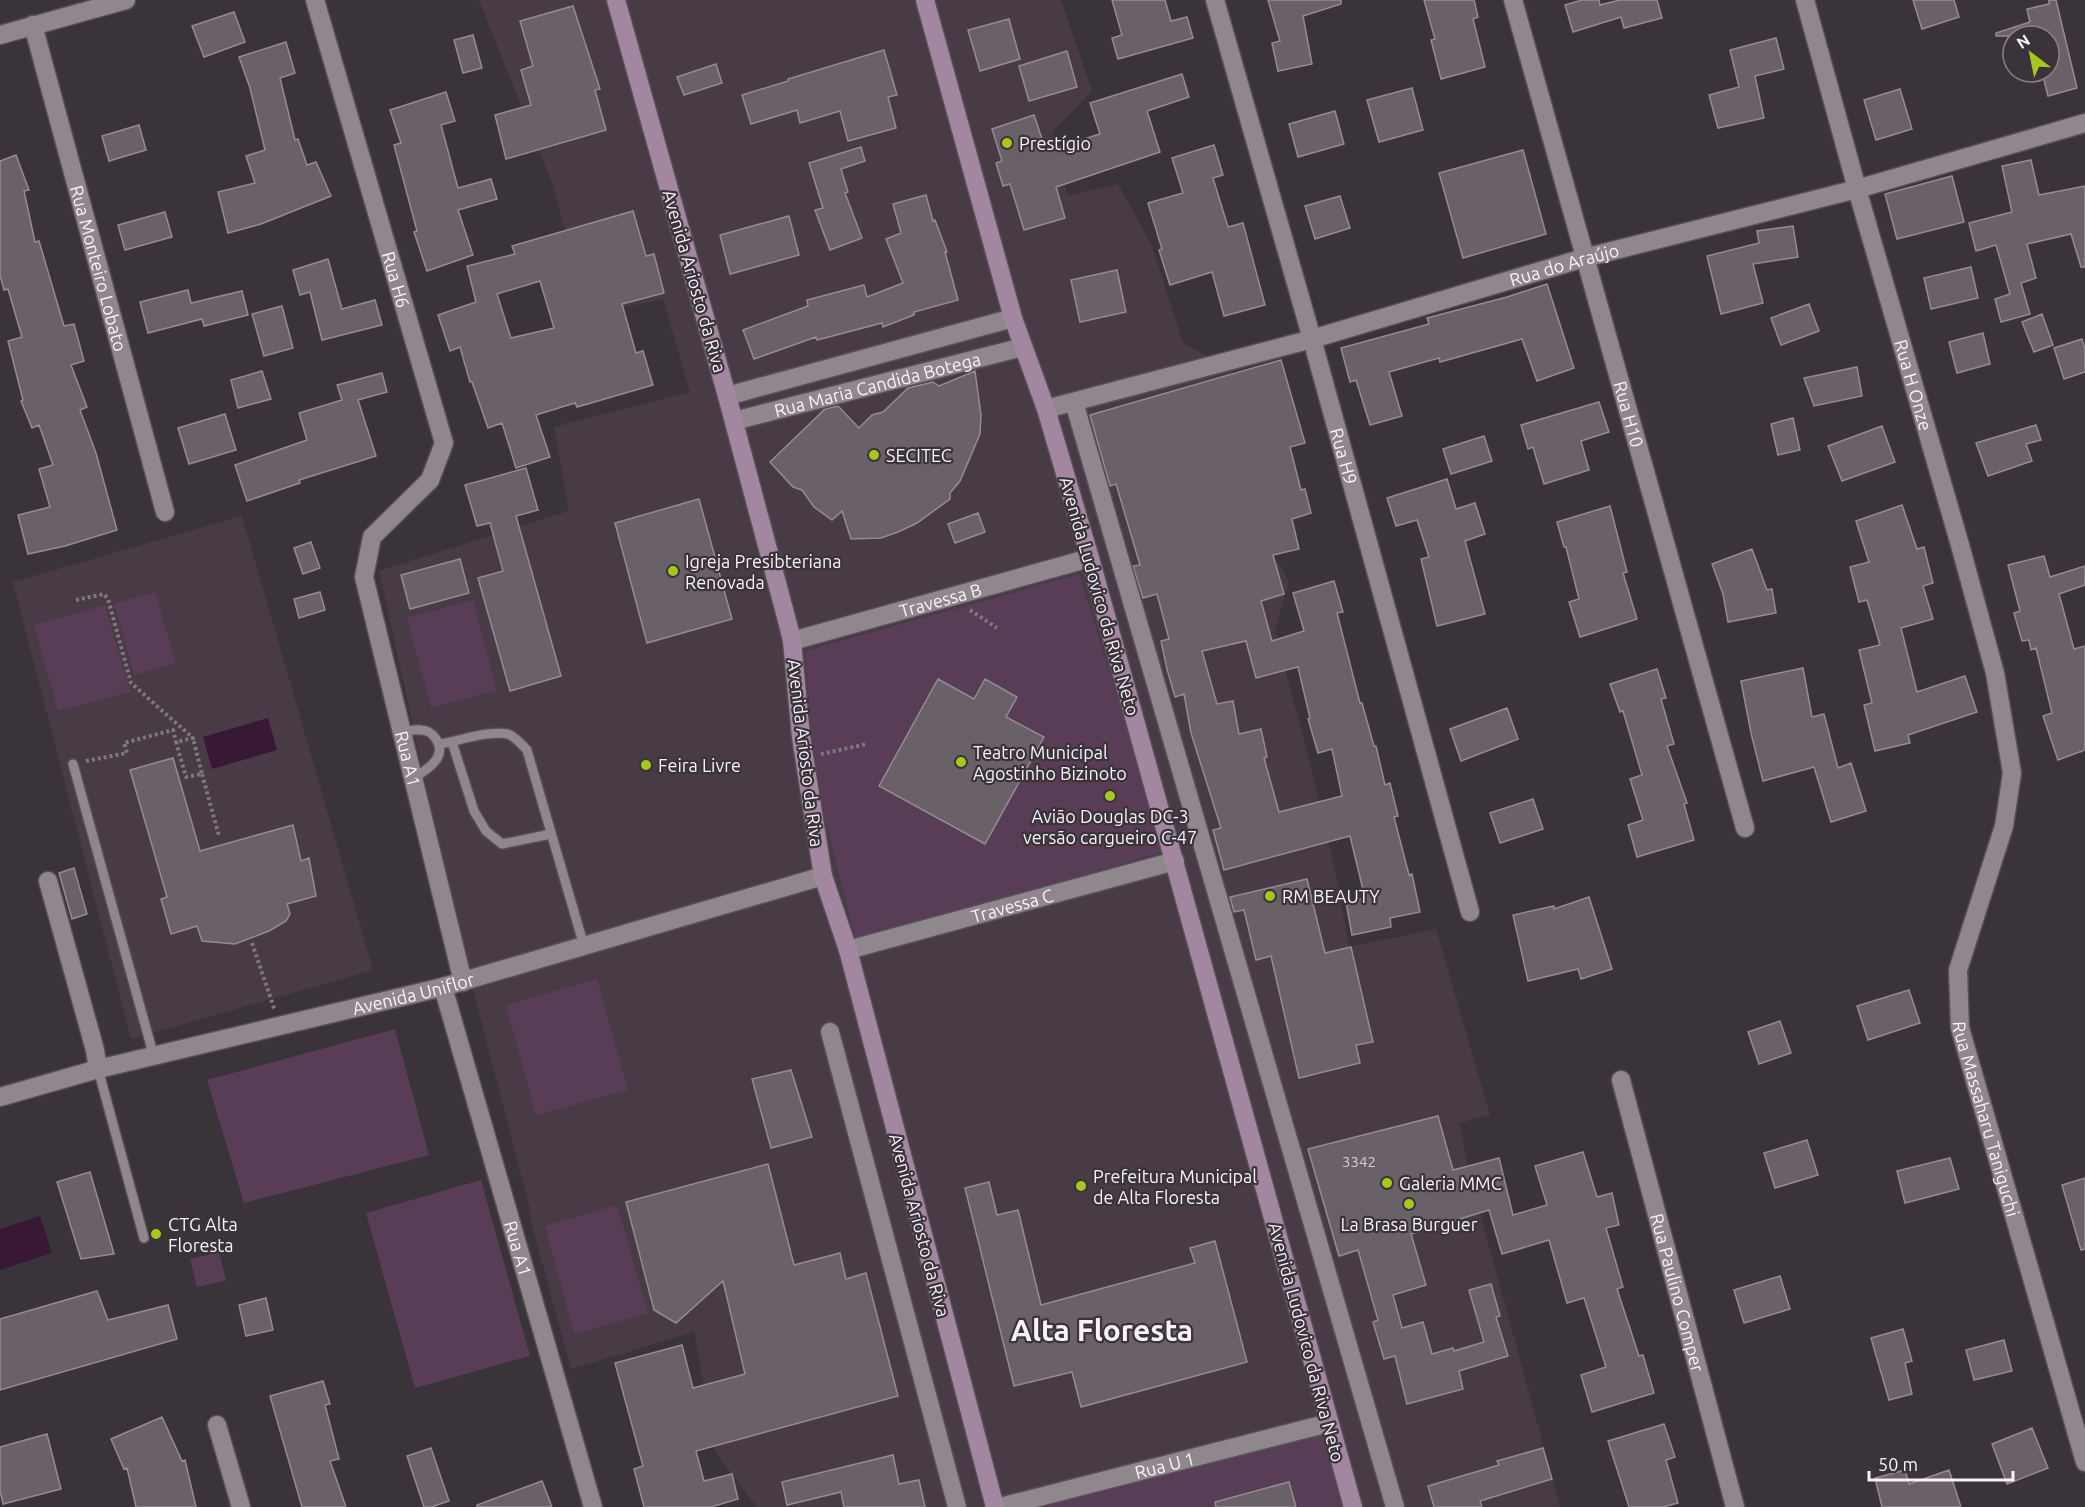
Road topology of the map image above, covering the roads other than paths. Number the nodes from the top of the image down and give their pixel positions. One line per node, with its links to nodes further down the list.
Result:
1 (126, 0): 8 (street)
2 (315, 0): 23 (street, Rua H6)
3 (616, 0): 18 (street, Avenida Ariosto da Riva)
4 (925, 0): 13 (street, Avenida Ludovico da Riva Neto)
5 (1215, 0): 14 (street, Rua H9)
6 (1513, 0): 12 (street, Rua H10)
7 (1805, 0): 11 (street, Rua H Onze)
8 (33, 25): 9 (street); 22 (street, Rua Monteiro Lobato)
9 (0, 35)
10 (2085, 123): 11 (street, Rua do Araújo)
11 (1857, 189): 12 (street, Rua do Araújo); 30 (street, Rua H Onze)
12 (1584, 258): 14 (street, Rua do Araújo); 32 (street, Rua H10)
13 (1013, 318): 15 (street, Avenida Ludovico da Riva Neto); 16 (street, Rua Maria Candida Botega)
14 (1312, 339): 19 (street, Rua do Araújo); 37 (street, Rua H9)
15 (1023, 347): 17 (street, Rua Maria Candida Botega); 20 (street, Avenida Ludovico da Riva Neto)
16 (855, 361): 17 (street); 18 (street, Rua Maria Candida Botega)
17 (862, 388): 21 (street, Rua Maria Candida Botega)
18 (727, 396): 21 (street, Avenida Ariosto da Riva)
19 (1074, 402): 20 (street, Rua do Araújo); 57 (street)
20 (1046, 409): 24 (street, Avenida Ludovico da Riva Neto)
21 (734, 421): 25 (street, Avenida Ariosto da Riva)
22 (165, 512)
23 (372, 537): 26 (street, Rua A1)
24 (1090, 558): 25 (street, Travessa B); 34 (street, Avenida Ludovico da Riva Neto)
25 (792, 641): 35 (street, Avenida Ariosto da Riva)
26 (402, 732): 28 (lane); 31 (street, Rua A1)
27 (452, 742): 28 (lane); 33 (lane); 33 (lane)
28 (440, 744): 31 (lane)
29 (73, 764): 43 (lane)
30 (2012, 773): 50 (street, Rua Massaharu Taniguchi)
31 (413, 778): 40 (street, Rua A1)
32 (1745, 828)
33 (551, 834): 38 (lane)
34 (1175, 861): 39 (street, Travessa C); 48 (street, Avenida Ludovico da Riva Neto)
35 (823, 876): 38 (street, Avenida Uniflor); 39 (street, Avenida Ariosto da Riva)
36 (48, 881): 44 (street)
37 (1470, 912)
38 (584, 946): 40 (street, Avenida Uniflor)
39 (848, 950): 54 (street, Avenida Ariosto da Riva)
40 (463, 982): 41 (street, Avenida Uniflor)
41 (443, 987): 43 (street, Avenida Uniflor); 52 (street, Rua A1)
42 (830, 1032): 53 (street)
43 (154, 1057): 44 (street, Avenida Uniflor)
44 (98, 1069): 46 (street, Avenida Uniflor); 47 (lane)
45 (1621, 1080): 58 (street, Rua Paulino Comper)
46 (0, 1097)
47 (144, 1238)
48 (1329, 1423): 55 (street, Rua U 1); 56 (street, Avenida Ludovico da Riva Neto)
49 (217, 1425): 51 (street)
50 (2085, 1462)
51 (241, 1507)
52 (593, 1507)
53 (957, 1507)
54 (995, 1507)
55 (1000, 1507)
56 (1353, 1507)
57 (1395, 1507)
58 (1735, 1507)

